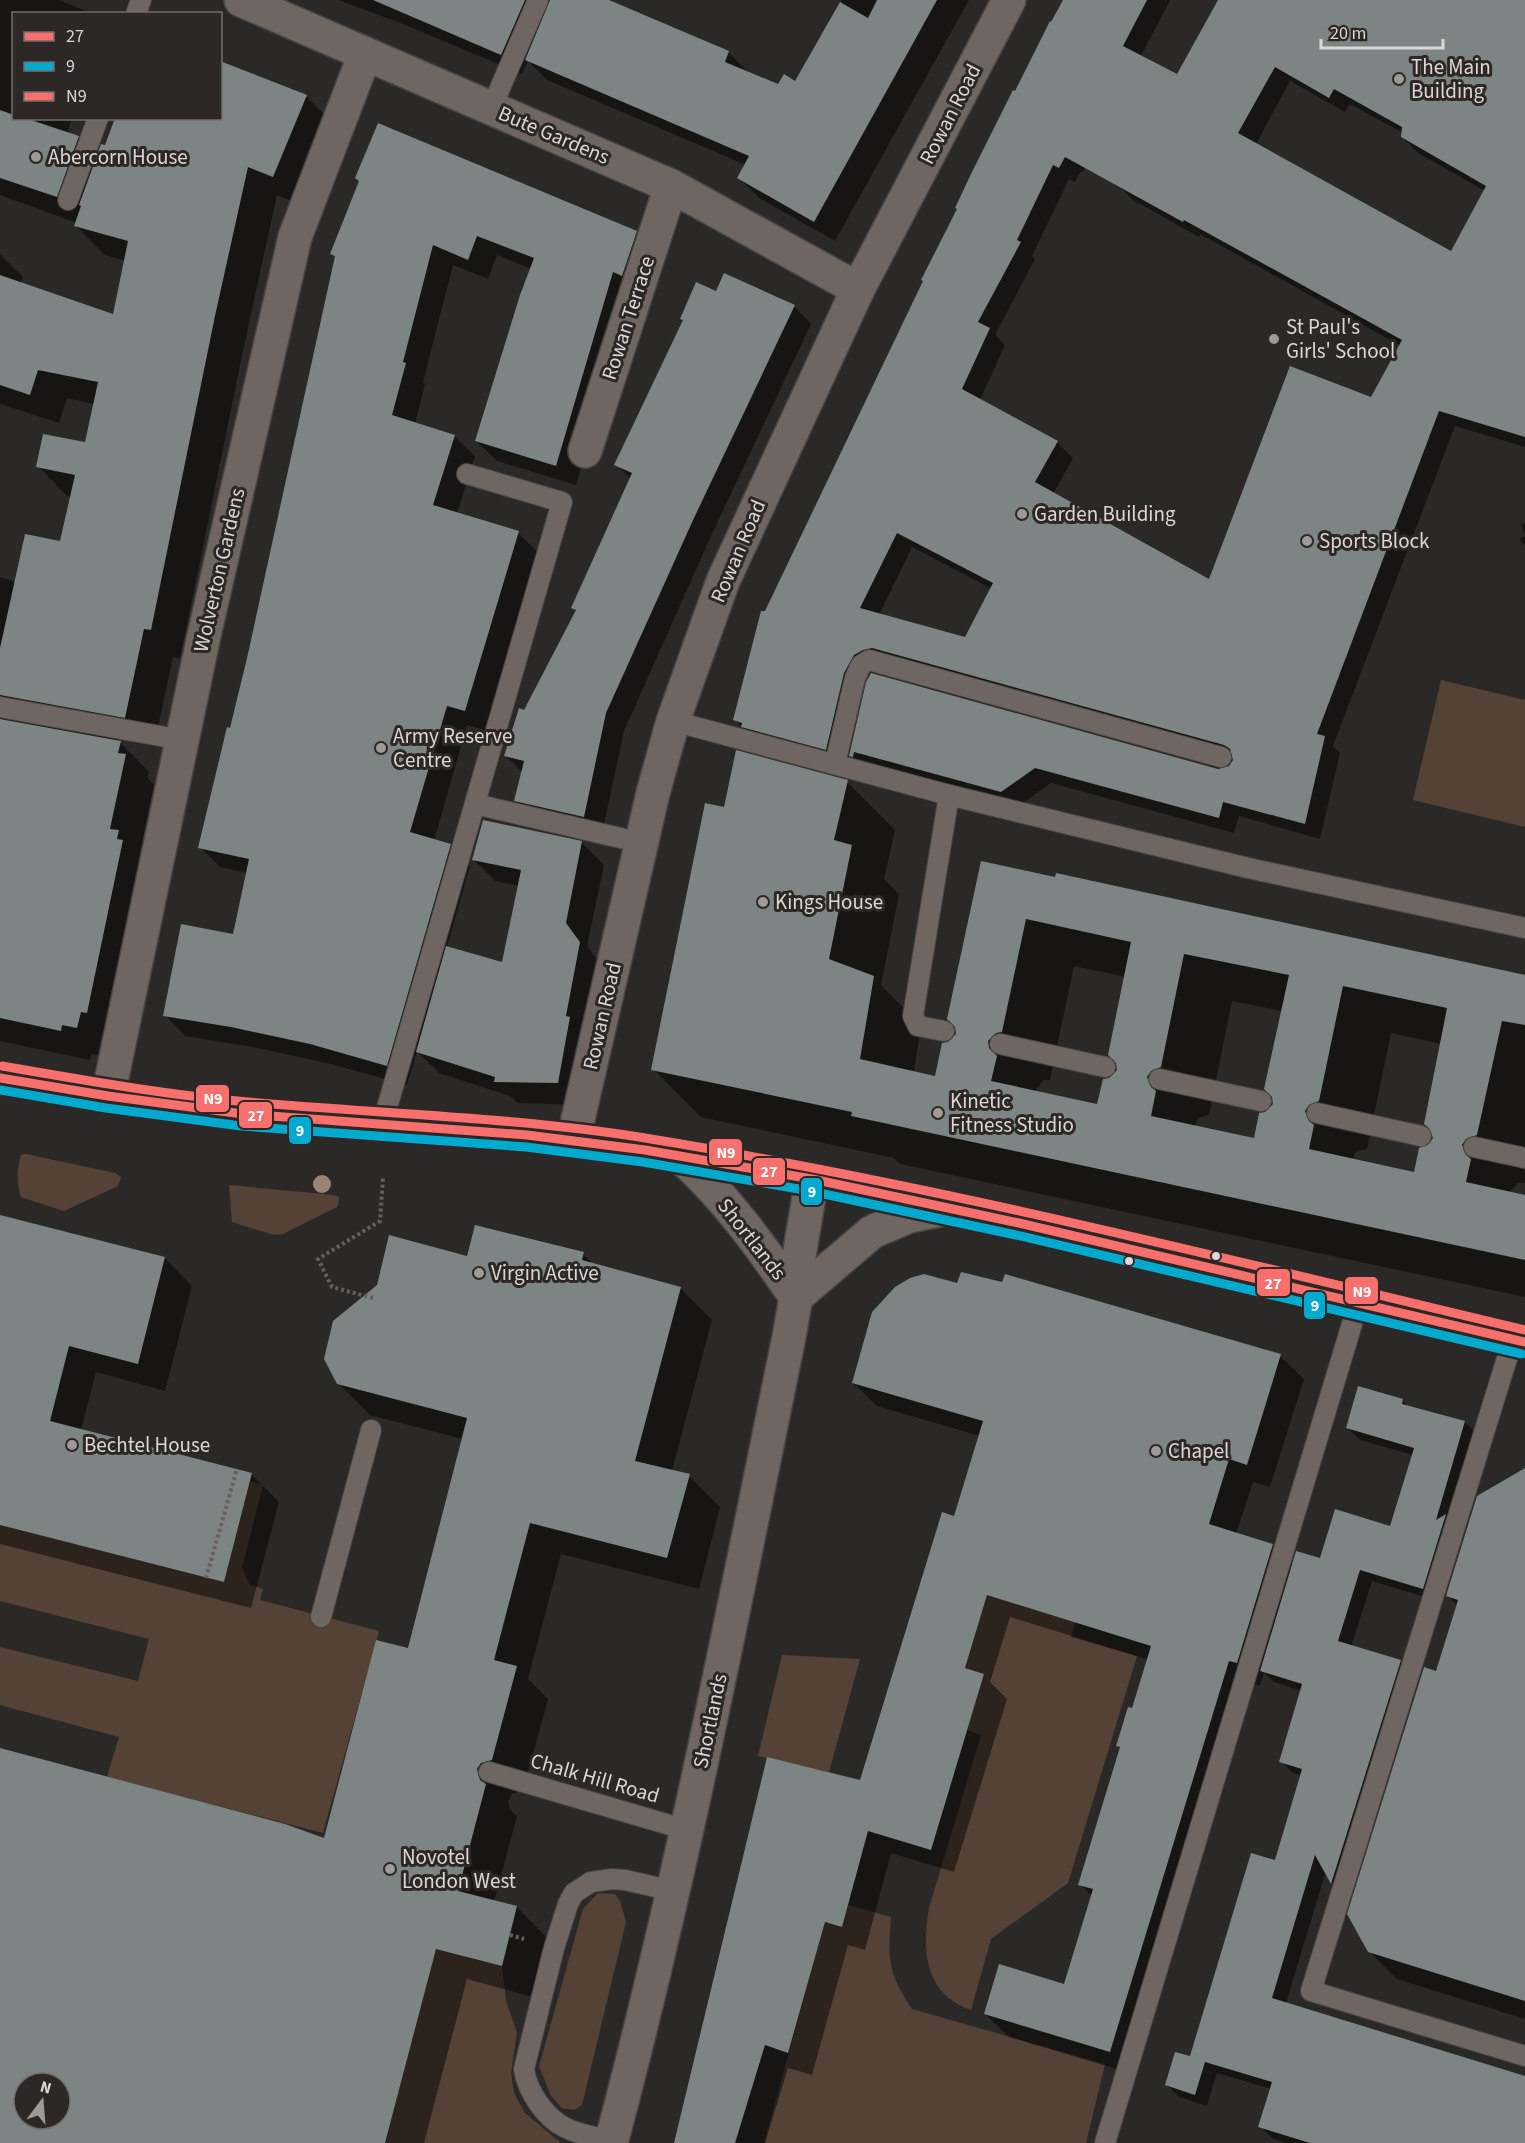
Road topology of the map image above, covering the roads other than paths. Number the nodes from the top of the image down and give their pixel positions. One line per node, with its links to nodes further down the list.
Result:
1 (241, 0): 4 (street, Bute Gardens)
2 (538, 0): 5 (lane)
3 (1009, 0): 9 (street, Rowan Road)
4 (365, 54): 5 (street, Bute Gardens); 14 (street, Wolverton Gardens)
5 (491, 109): 7 (street, Bute Gardens)
6 (97, 120): 8 (lane)
7 (671, 186): 9 (street, Bute Gardens); 10 (street, Rowan Terrace)
8 (68, 200)
9 (858, 289): 13 (street, Rowan Road)
10 (585, 451)
11 (467, 474): 18 (lane)
12 (0, 707): 14 (lane)
13 (673, 721): 16 (lane); 19 (street, Rowan Road)
14 (182, 740): 26 (street, Wolverton Gardens)
15 (1221, 757): 16 (lane)
16 (835, 764): 17 (lane)
17 (950, 795): 20 (lane); 21 (lane)
18 (475, 804): 19 (lane); 29 (lane)
19 (642, 843): 31 (street, Rowan Road)
20 (1525, 928)
21 (944, 1031)
22 (1000, 1044): 23 (lane)
23 (1105, 1067)
24 (0, 1078): 26 (main road)
25 (1159, 1078): 27 (lane)
26 (108, 1096): 29 (main road)
27 (1262, 1101)
28 (1317, 1113): 30 (lane)
29 (382, 1125): 31 (main road)
30 (1421, 1136)
31 (573, 1141): 33 (main road)
32 (1474, 1147): 34 (lane)
33 (681, 1157): 35 (main road); 37 (street, Shortlands)
34 (1525, 1158)
35 (812, 1179): 36 (main road); 37 (street, Shortlands)
36 (949, 1208): 37 (street, Shortlands); 38 (main road)
37 (796, 1297): 43 (street, Shortlands)
38 (1358, 1304): 39 (main road); 47 (lane)
39 (1519, 1341): 45 (lane)
40 (371, 1430): 41 (lane)
41 (321, 1617)
42 (489, 1772): 43 (lane, Chalk Hill Road)
43 (687, 1830): 44 (street, Shortlands)
44 (673, 1891): 46 (street, Shortlands); 46 (lane)
45 (1525, 2056)
46 (611, 2142)
47 (1105, 2143)

